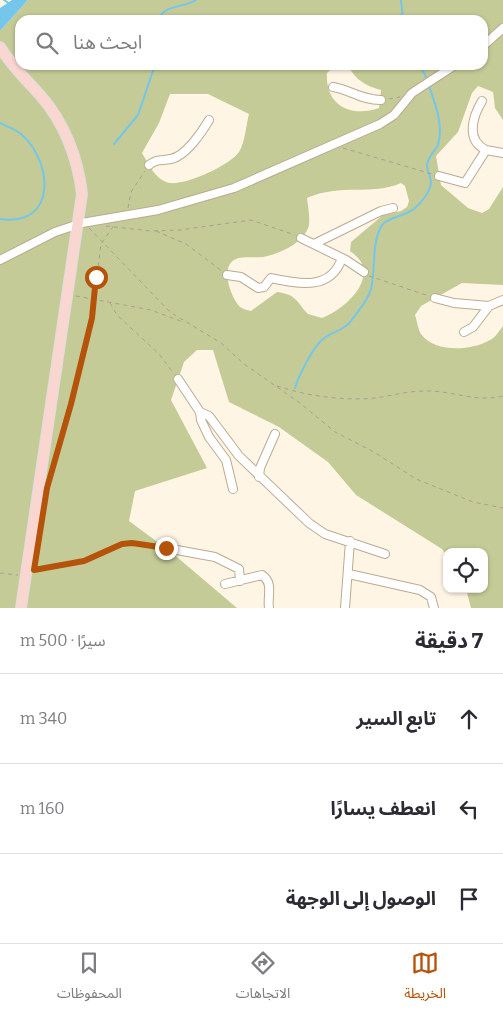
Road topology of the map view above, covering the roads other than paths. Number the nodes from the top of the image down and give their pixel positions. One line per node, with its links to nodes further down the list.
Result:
1 (503, 28): 2 (street)
2 (488, 42)
3 (0, 47): 4 (main road)
4 (15, 69)
5 (16, 70): 16 (main road)
6 (447, 70): 16 (street)
7 (333, 87): 8 (street)
8 (381, 100)
9 (482, 101): 11 (street)
10 (209, 120): 13 (street)
11 (486, 150): 12 (street); 14 (street)
12 (503, 152)
13 (149, 165)
14 (439, 176)
15 (392, 208): 18 (street)
16 (80, 223): 20 (street); 38 (main road)
17 (301, 238): 18 (street)
18 (314, 244): 19 (street)
19 (342, 258): 21 (street); 22 (street)
20 (0, 260)
21 (364, 272)
22 (227, 275)
23 (435, 298): 25 (street)
24 (503, 300): 25 (street)
25 (489, 306): 26 (street)
26 (464, 332)
27 (178, 379): 28 (street)
28 (200, 412): 30 (street); 31 (street)
29 (275, 434): 30 (street)
30 (259, 477): 32 (street)
31 (233, 489)
32 (350, 541): 34 (street); 35 (street)
33 (166, 548): 36 (street)
34 (384, 554)
35 (349, 574): 40 (street); 41 (street)
36 (240, 581): 37 (street); 39 (street)
37 (225, 584)
38 (21, 608)
39 (269, 608)
40 (345, 608)
41 (434, 608)

